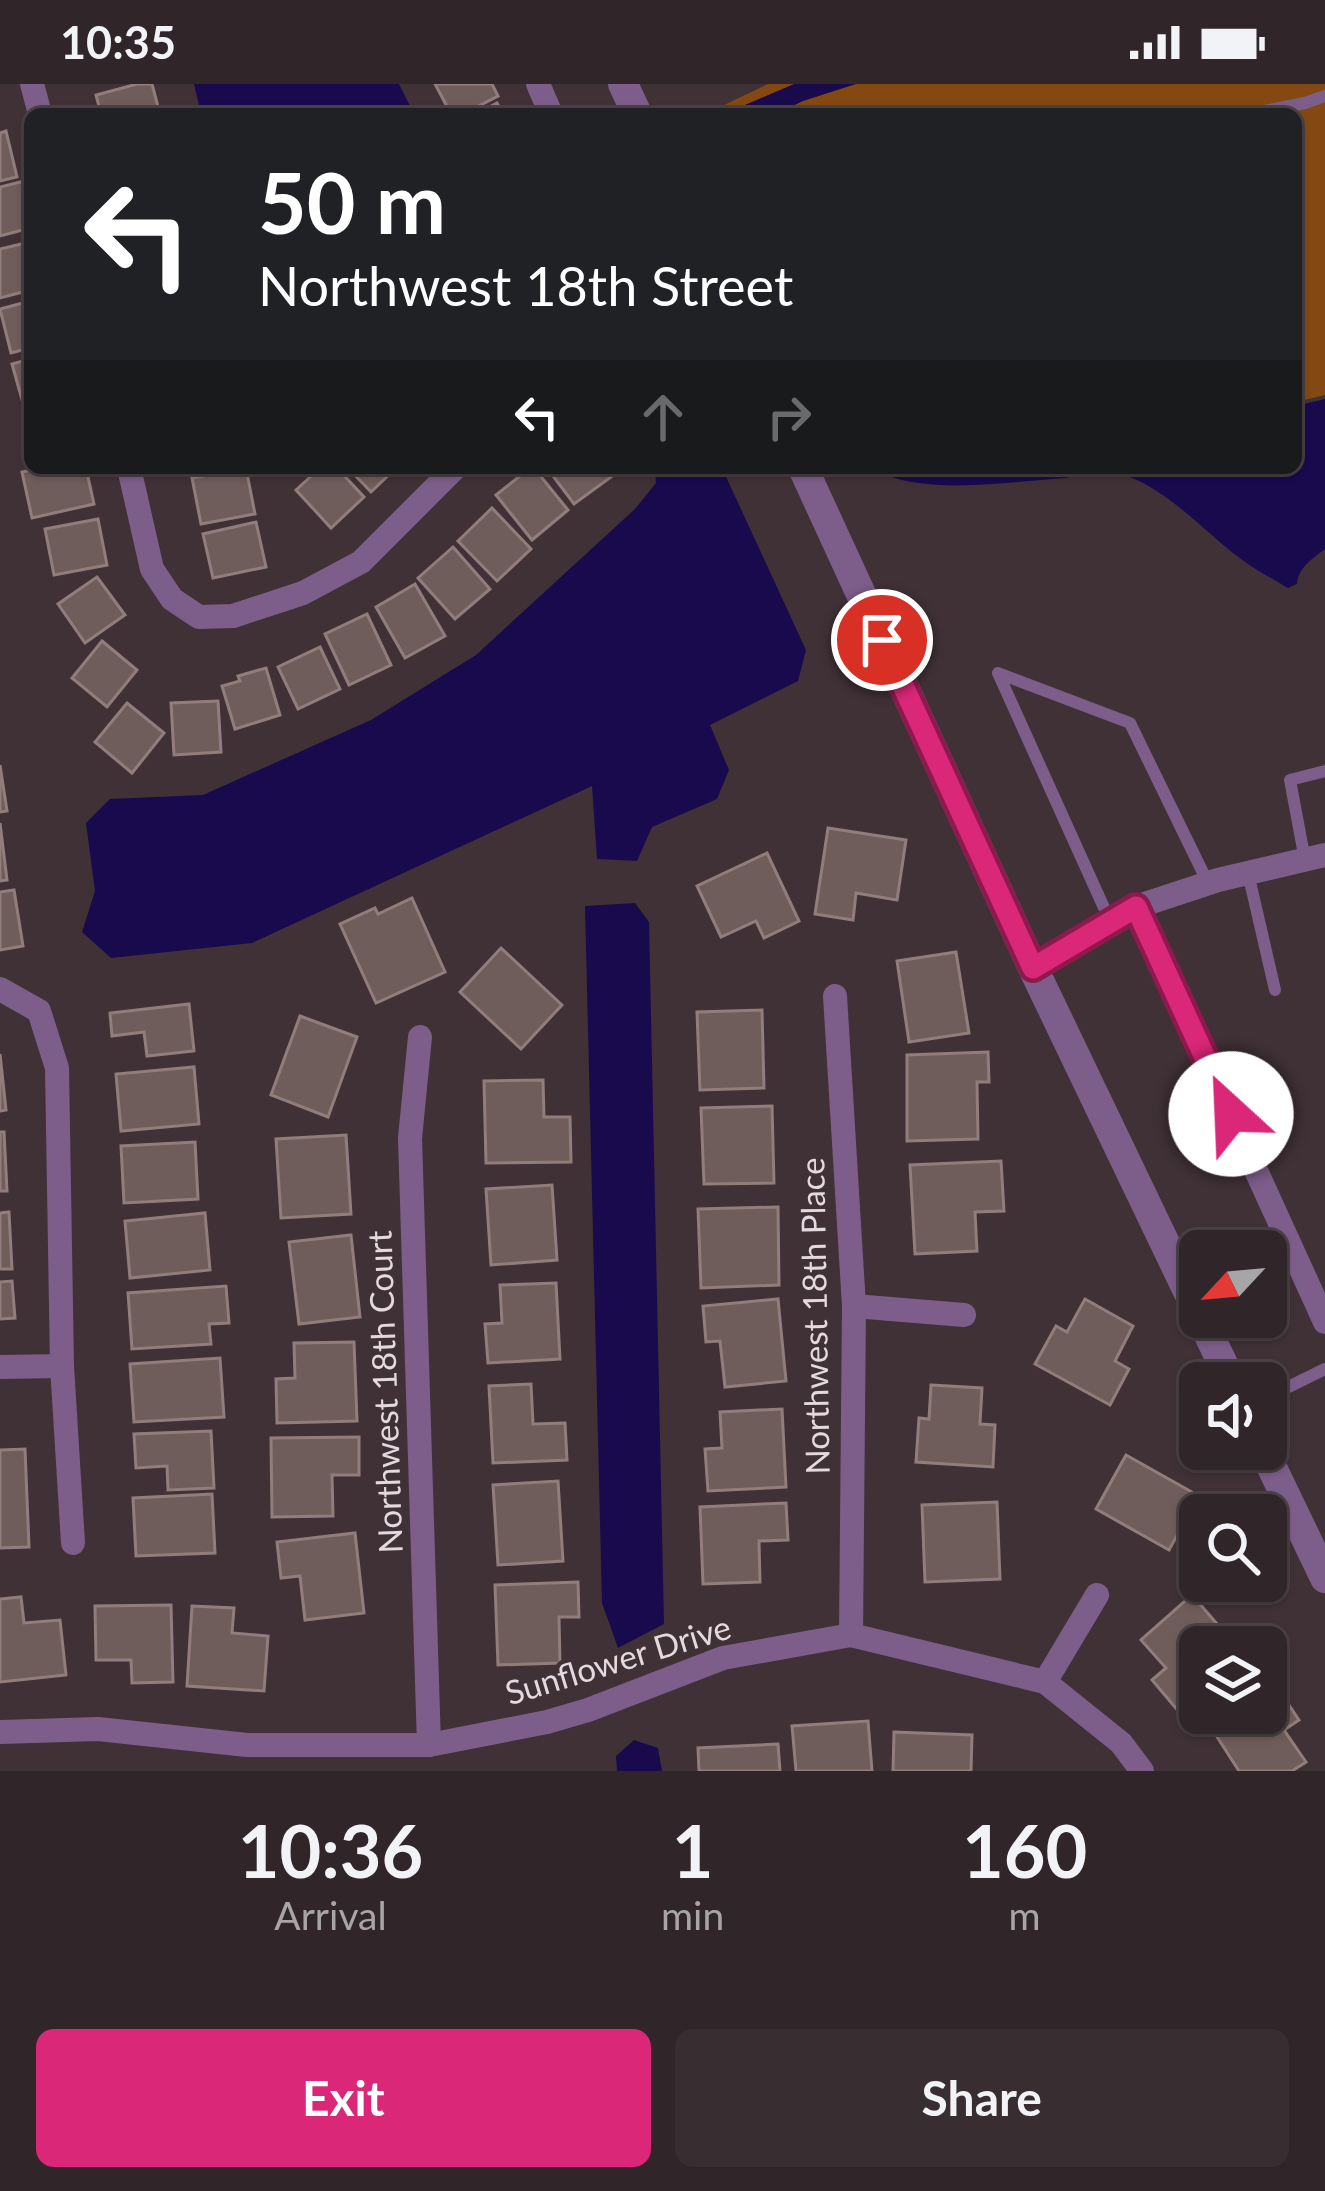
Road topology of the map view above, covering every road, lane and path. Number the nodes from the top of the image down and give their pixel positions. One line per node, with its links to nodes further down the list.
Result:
1 (1325, 96): 2 (lane)
2 (1280, 108)
3 (130, 474): 4 (street)
4 (449, 474)
5 (806, 474): 12 (street)
6 (1325, 771): 7 (lane)
7 (1315, 857): 8 (street)
8 (1248, 873): 9 (street); 14 (lane)
9 (1208, 884): 10 (street); 11 (lane)
10 (1136, 907): 11 (street); 19 (street)
11 (1111, 922): 12 (street)
12 (1033, 968): 20 (street)
13 (0, 989): 21 (street)
14 (1275, 990)
15 (835, 996): 17 (street, Northwest 18th Place)
16 (420, 1037): 32 (street, Northwest 18th Court)
17 (854, 1306): 18 (street); 29 (street, Northwest 18th Place)
18 (964, 1315)
19 (1325, 1322)
20 (1222, 1362)
21 (62, 1366): 22 (street); 26 (street)
22 (0, 1367)
23 (1325, 1370): 24 (lane)
24 (1287, 1388)
25 (1273, 1470): 27 (street)
26 (73, 1543)
27 (1325, 1578)
28 (1097, 1595): 30 (street)
29 (851, 1635): 30 (street, Sunflower Drive); 32 (street, Sunflower Drive)
30 (1046, 1682): 33 (street, Sunflower Drive)
31 (0, 1732): 32 (street, Sunflower Drive)
32 (428, 1745)
33 (1142, 1771)

